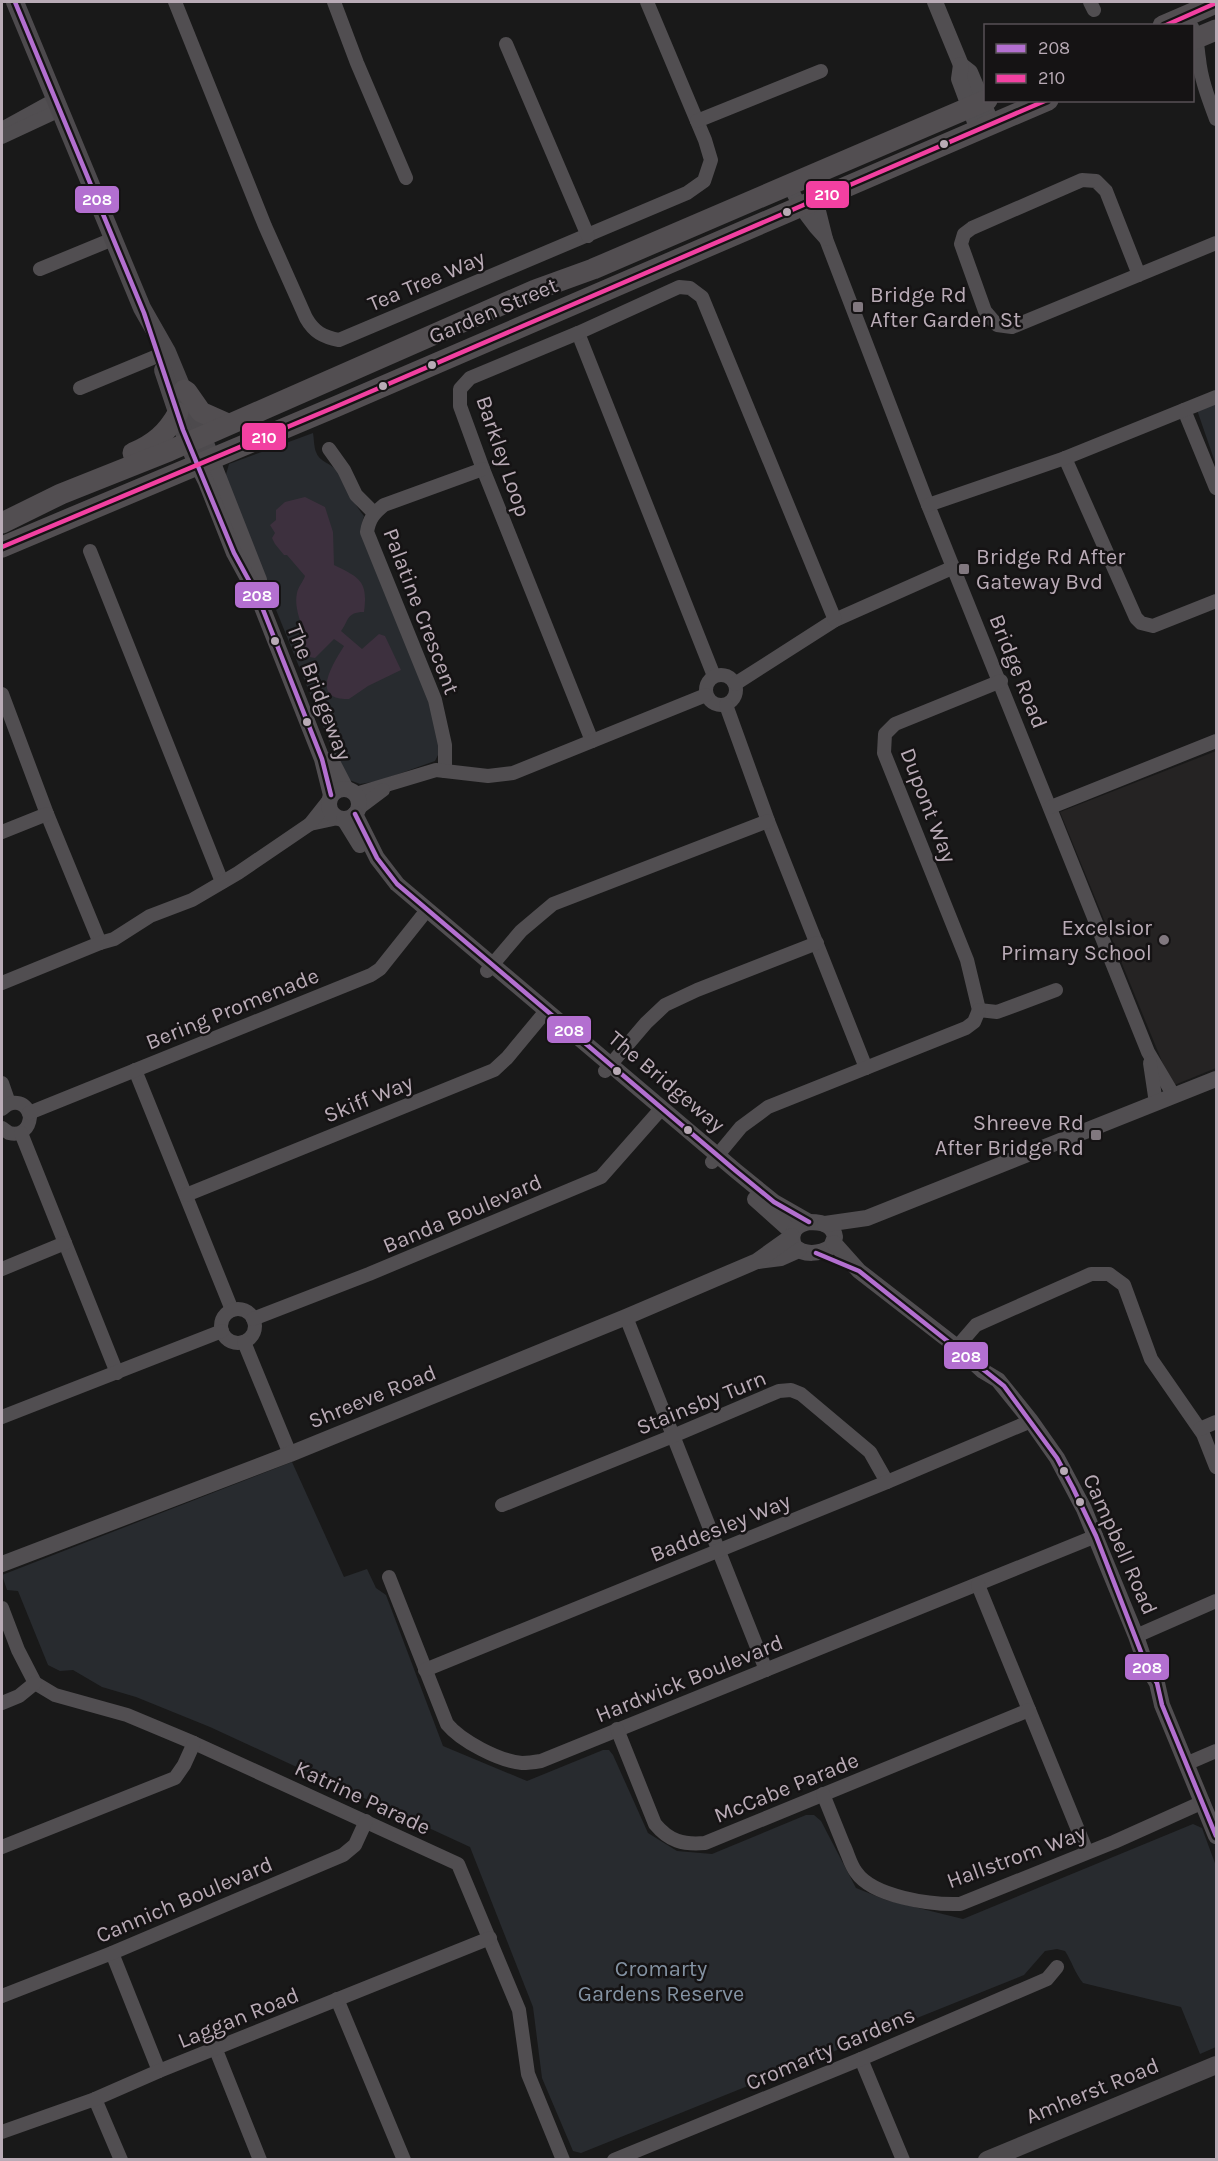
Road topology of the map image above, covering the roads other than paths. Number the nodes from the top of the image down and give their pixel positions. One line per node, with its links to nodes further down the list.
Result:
1 (15, 2): 13 (main road)
2 (175, 2): 23 (street, Tea Tree Way)
3 (334, 2): 20 (street)
4 (647, 2): 16 (street, Tea Tree Way)
5 (935, 2): 14 (street)
6 (1216, 3): 7 (main road)
7 (1196, 29): 11 (street)
8 (506, 44): 23 (street)
9 (1194, 70): 11 (street)
10 (820, 71): 16 (street)
11 (1206, 91): 15 (street)
12 (1043, 102): 17 (main road, Garden Street)
13 (58, 104): 18 (street); 19 (street); 24 (main road)
14 (979, 104): 17 (street); 21 (main road, Garden Street)
15 (1216, 119)
16 (697, 121): 23 (street, Tea Tree Way)
17 (985, 127): 22 (main road, Garden Street)
18 (2, 129)
19 (2, 136)
20 (406, 178)
21 (798, 182): 22 (street, Bridge Road); 35 (main road, Garden Street)
22 (808, 203): 39 (main road, Garden Street); 43 (street, Bridge Road)
23 (588, 236)
24 (113, 239): 26 (street); 29 (main road)
25 (1216, 243): 27 (street)
26 (40, 269)
27 (1139, 275): 27 (street)
28 (578, 333): 40 (street, Barkley Loop); 50 (street, Barkley Loop); 51 (street)
29 (162, 354): 30 (street); 31 (main road); 34 (main road)
30 (80, 388)
31 (184, 390): 35 (main road); 36 (main road)
32 (1216, 397): 33 (street)
33 (1184, 410): 38 (street); 41 (street)
34 (178, 413): 36 (main road); 42 (main road)
35 (228, 424): 36 (main road, Garden Street)
36 (195, 439): 39 (main road, The Bridgeway); 42 (main road, Garden Street)
37 (329, 449): 44 (street)
38 (1065, 458): 43 (street); 49 (street)
39 (204, 461): 46 (main road, Garden Street); 60 (street, The Bridgeway)
40 (483, 469): 44 (street, Palatine Crescent); 57 (street, Barkley Loop)
41 (1216, 488)
42 (61, 494): 45 (main road, Garden Street)
43 (928, 505): 48 (street, Bridge Road)
44 (374, 513): 59 (street, Palatine Crescent)
45 (2, 523)
46 (2, 547)
47 (90, 551): 66 (street)
48 (954, 567): 50 (street); 52 (street, Bridge Road)
49 (1216, 601)
50 (834, 620): 53 (street)
51 (714, 676): 53 (street); 55 (street)
52 (1000, 681): 61 (street, Bridge Road); 73 (street, Dupont Way)
53 (735, 684): 56 (street)
54 (2, 694): 62 (street)
55 (706, 695): 56 (street); 57 (street)
56 (726, 705): 63 (street)
57 (592, 741): 59 (street)
58 (1216, 741): 61 (street)
59 (445, 771): 60 (street)
60 (345, 805): 64 (street); 64 (street); 67 (street, The Bridgeway)
61 (1051, 807): 75 (street, Bridge Road)
62 (47, 814): 65 (street); 68 (street)
63 (768, 821): 69 (street); 70 (street)
64 (310, 824): 66 (street)
65 (2, 832)
66 (222, 882): 68 (street)
67 (425, 913): 70 (street, The Bridgeway); 78 (street, Bering Promenade)
68 (100, 943): 71 (street)
69 (817, 943): 76 (street); 77 (street)
70 (490, 968): 74 (street, The Bridgeway)
71 (2, 983)
72 (1056, 990): 73 (street)
73 (979, 1011): 77 (street)
74 (544, 1014): 76 (street, The Bridgeway); 89 (street, Skiff Way)
75 (1148, 1052): 81 (street, Bridge Road); 82 (street, Bridge Road)
76 (608, 1068): 84 (street, The Bridgeway)
77 (866, 1068): 88 (street)
78 (135, 1070): 85 (street, Bering Promenade); 89 (street)
79 (1216, 1079): 81 (street, Shreeve Road)
80 (2, 1083): 83 (street)
81 (1174, 1096): 82 (street, Shreeve Road)
82 (1156, 1103): 90 (street, Shreeve Road)
83 (5, 1106): 85 (street)
84 (659, 1112): 88 (street, The Bridgeway); 97 (street, Banda Boulevard)
85 (29, 1113): 87 (street)
86 (2, 1128): 87 (street)
87 (21, 1133): 91 (street)
88 (715, 1158): 90 (street, The Bridgeway); 92 (street, The Bridgeway)
89 (186, 1195): 95 (street)
90 (826, 1232): 92 (street, Shreeve Road); 92 (street, Shreeve Road); 94 (street, Campbell Road)
91 (65, 1243): 93 (street); 101 (street)
92 (800, 1243): 94 (street, Campbell Road); 96 (street, Shreeve Road)
93 (2, 1269)
94 (859, 1271): 100 (street, Campbell Road)
95 (232, 1310): 97 (street); 98 (street)
96 (626, 1317): 106 (street); 107 (street, Shreeve Road)
97 (253, 1319): 99 (street)
98 (222, 1331): 99 (street); 101 (street)
99 (244, 1342): 107 (street)
100 (957, 1347): 103 (street, Campbell Road); 105 (street)
101 (117, 1373): 102 (street)
102 (2, 1417)
103 (1030, 1421): 109 (street, Baddesley Way); 111 (street, Campbell Road)
104 (1216, 1422): 105 (street)
105 (1200, 1429): 108 (street)
106 (673, 1436): 109 (street, Stainsby Turn); 110 (street, Stainsby Turn); 112 (street)
107 (290, 1454): 113 (street, Shreeve Road)
108 (1216, 1467)
109 (887, 1482): 112 (street, Baddesley Way)
110 (502, 1505)
111 (1096, 1536): 115 (street, Hardwick Boulevard); 118 (street, Campbell Road)
112 (718, 1551): 119 (street, Baddesley Way); 120 (street)
113 (2, 1564)
114 (389, 1577): 119 (street, Hardwick Boulevard)
115 (978, 1585): 120 (street, Hardwick Boulevard); 123 (street)
116 (1216, 1601): 118 (street)
117 (2, 1608): 121 (street)
118 (1136, 1636): 127 (street, Campbell Road)
119 (425, 1670): 124 (street, Hardwick Boulevard)
120 (766, 1670): 124 (street, Hardwick Boulevard)
121 (35, 1683): 122 (street); 125 (street, Katrine Parade)
122 (2, 1703)
123 (1029, 1710): 128 (street, McCabe Parade); 133 (street)
124 (617, 1729): 128 (street, McCabe Parade)
125 (194, 1743): 130 (street, Katrine Parade); 132 (street)
126 (1216, 1751): 127 (street)
127 (1188, 1763): 129 (street, Campbell Road)
128 (823, 1794): 133 (street, Hallstrom Way)
129 (1203, 1802): 131 (street, Campbell Road); 133 (street, Hallstrom Way)
130 (366, 1821): 134 (street, Katrine Parade); 135 (street, Cannich Boulevard)
131 (1216, 1836)
132 (2, 1847)
133 (1087, 1852)
134 (490, 1938): 138 (street, Laggan Road); 148 (street, Katrine Parade)
135 (112, 1953): 137 (street, Cannich Boulevard); 142 (street)
136 (1057, 1967): 140 (street, Cromarty Gardens)
137 (2, 1996)
138 (337, 1999): 139 (street, Laggan Road); 147 (street)
139 (216, 2050): 142 (street, Laggan Road); 146 (street)
140 (861, 2059): 149 (street, Cromarty Gardens); 150 (street)
141 (1216, 2066): 151 (main road, Amherst Road)
142 (159, 2071): 143 (street, Laggan Road)
143 (95, 2099): 144 (street, Laggan Road); 145 (street)
144 (2, 2132)
145 (121, 2160)
146 (260, 2160)
147 (404, 2160)
148 (563, 2160)
149 (614, 2160)
150 (903, 2160)
151 (987, 2160)

